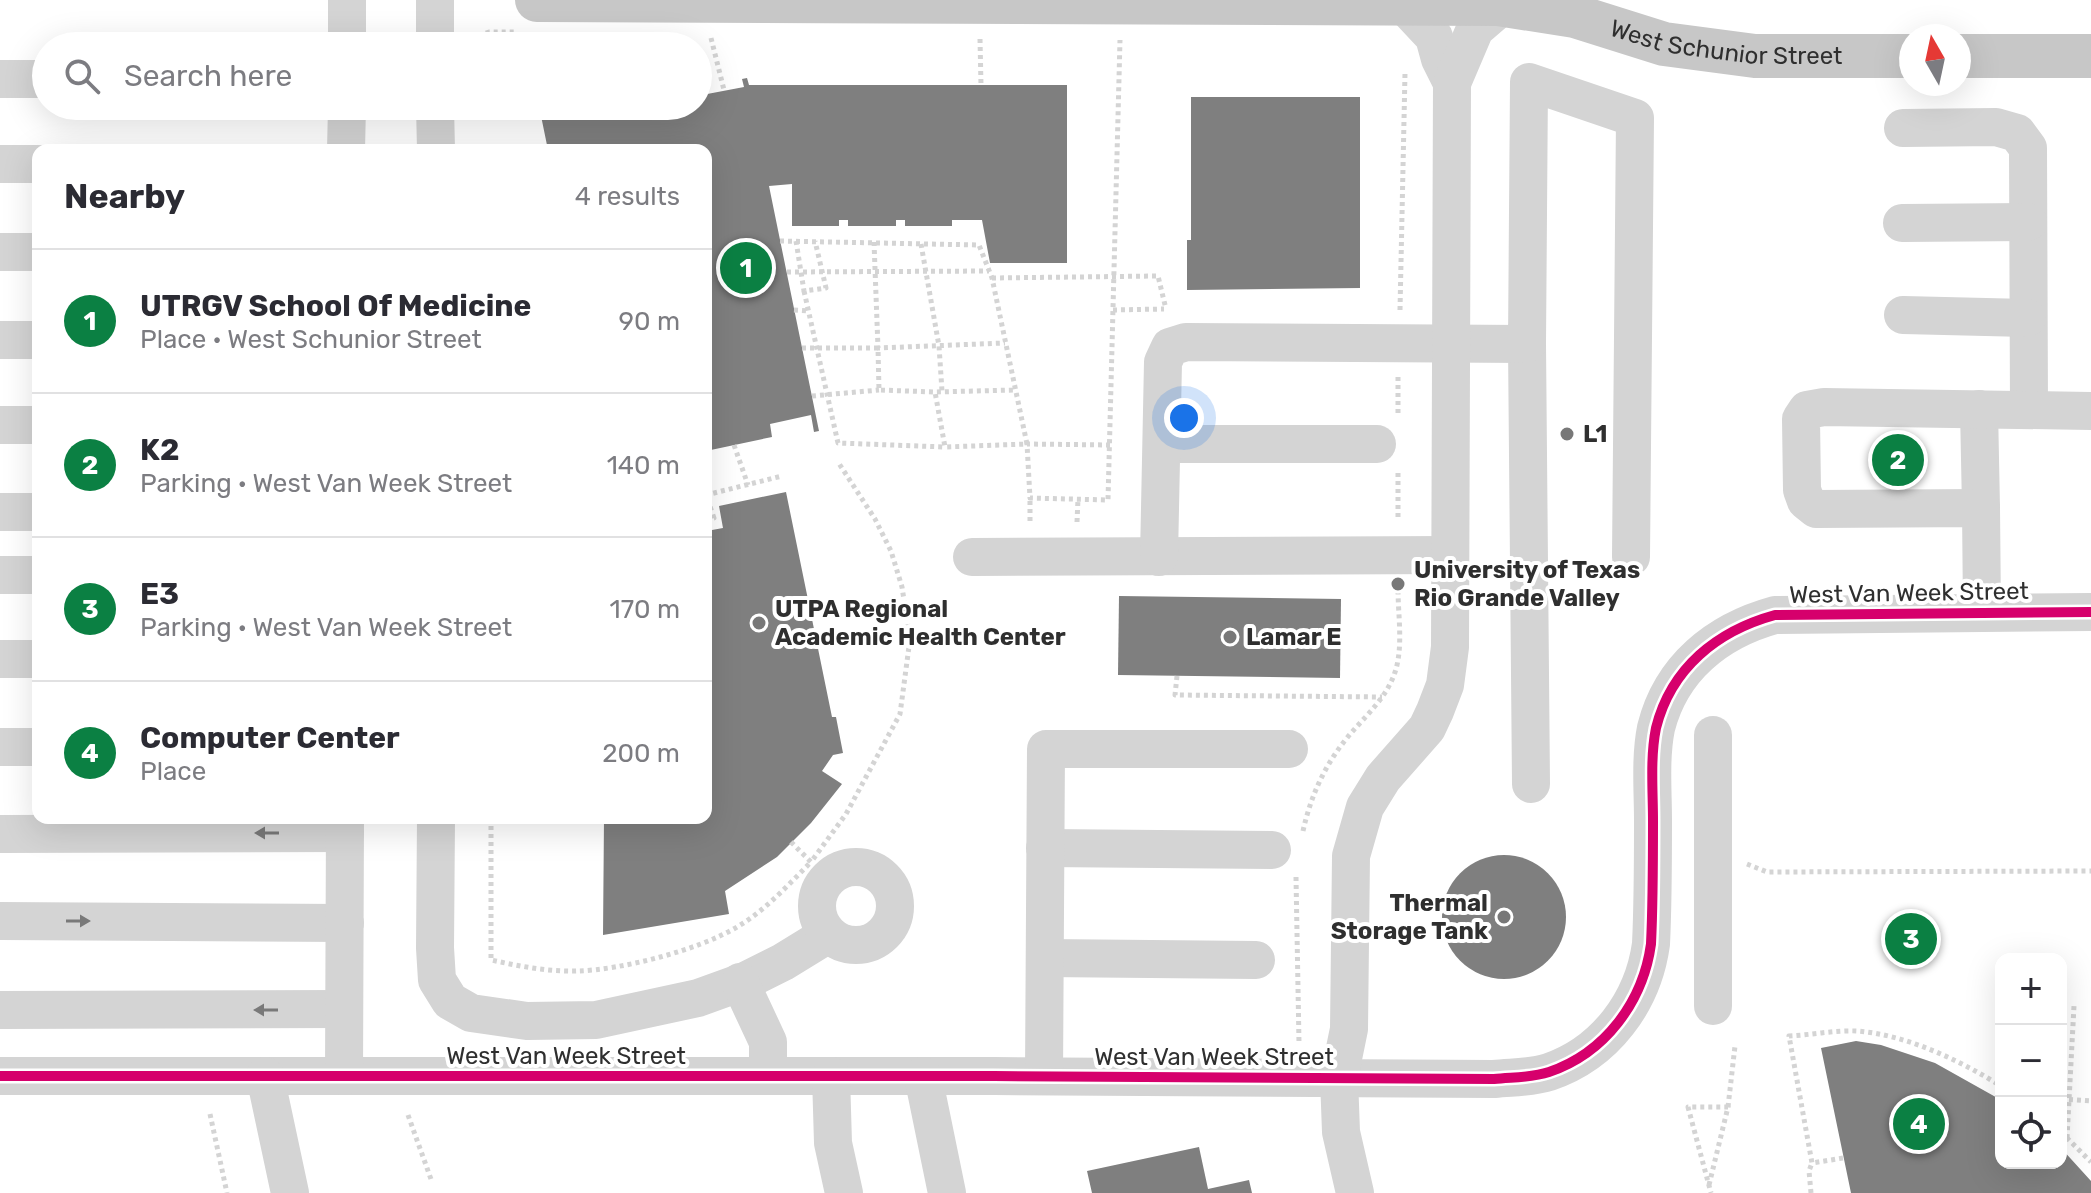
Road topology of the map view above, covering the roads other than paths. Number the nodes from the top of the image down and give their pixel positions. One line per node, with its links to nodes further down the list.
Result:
1 (347, 0): 7 (street)
2 (435, 0): 8 (street)
3 (537, 0): 4 (main road, West Schunior Street)
4 (880, 1): 5 (main road, West Schunior Street)
5 (1404, 3): 6 (main road, West Schunior Street); 14 (street)
6 (1504, 4): 9 (main road, West Schunior Street); 14 (street)
7 (347, 32)
8 (435, 32)
9 (1899, 56)
10 (1971, 56): 11 (main road)
11 (2091, 56)
12 (0, 79): 13 (street)
13 (32, 79)
14 (1452, 83): 30 (street)
15 (347, 120): 18 (street)
16 (435, 120): 19 (street)
17 (1903, 128): 22 (street)
18 (346, 144)
19 (436, 144)
20 (0, 164): 21 (street)
21 (32, 164)
22 (2028, 222): 23 (street); 27 (street)
23 (1902, 223)
24 (0, 252): 25 (street)
25 (32, 252)
26 (1903, 315): 27 (street)
27 (2027, 318): 33 (street)
28 (0, 340): 29 (street)
29 (32, 340)
30 (1451, 343): 31 (street); 37 (street); 42 (street)
31 (1527, 344): 45 (street); 56 (street)
32 (1979, 409): 33 (street); 39 (street); 39 (street)
33 (2029, 410): 34 (street)
34 (2091, 411)
35 (0, 425): 36 (street)
36 (32, 425)
37 (1162, 444): 38 (street); 44 (street)
38 (1377, 444)
39 (1981, 508): 48 (street)
40 (0, 512): 41 (street)
41 (32, 512)
42 (1450, 555): 44 (street); 78 (street)
43 (972, 557): 44 (street)
44 (1159, 557)
45 (1631, 557)
46 (0, 575): 47 (street)
47 (32, 575)
48 (1982, 612): 49 (street, West Van Week Street); 78 (street, West Van Week Street)
49 (2091, 612)
50 (0, 659): 51 (street)
51 (32, 659)
52 (1713, 735): 68 (street)
53 (0, 747): 54 (street)
54 (32, 747)
55 (1289, 749): 60 (street)
56 (1531, 784)
57 (436, 824): 67 (street)
58 (345, 826): 59 (street, one-way to 59); 63 (street)
59 (0, 834)
60 (1045, 848): 61 (street); 65 (street)
61 (1272, 850)
62 (0, 921): 63 (street, one-way to 63)
63 (345, 923): 69 (street)
64 (827, 935): 67 (street)
65 (1045, 958): 66 (street); 77 (street)
66 (1256, 960)
67 (740, 982): 74 (street)
68 (1713, 1006)
69 (344, 1009): 70 (street, one-way to 70); 73 (street)
70 (0, 1010)
71 (0, 1076): 72 (street, West Van Week Street)
72 (265, 1076): 73 (street, West Van Week Street); 79 (street)
73 (344, 1076): 74 (street, West Van Week Street)
74 (768, 1076): 75 (street, West Van Week Street)
75 (831, 1076): 76 (street, West Van Week Street); 80 (street)
76 (923, 1076): 77 (street, West Van Week Street); 81 (street)
77 (1044, 1076): 78 (street, West Van Week Street)
78 (1339, 1078): 82 (street)
79 (290, 1193)
80 (844, 1193)
81 (947, 1193)
82 (1355, 1193)

